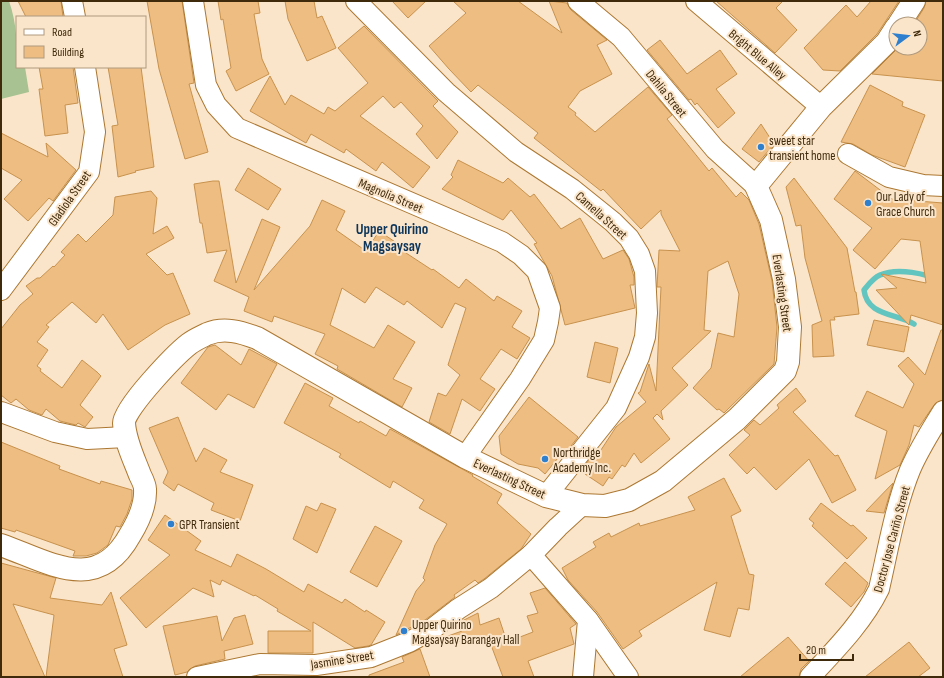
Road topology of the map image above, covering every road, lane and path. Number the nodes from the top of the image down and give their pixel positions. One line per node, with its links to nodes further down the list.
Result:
1 (72, 1): 7 (street)
2 (193, 1): 19 (street, Magnolia Street)
3 (356, 1): 20 (street, Camella Street)
4 (578, 1): 13 (street, Dahlia Street)
5 (696, 1): 11 (street, Bright Blue Alley)
6 (914, 1): 8 (street)
7 (75, 16)
8 (904, 16)
9 (888, 40): 11 (street)
10 (85, 68): 15 (street, Gladiola Street)
11 (821, 106): 13 (street)
12 (848, 154): 14 (street)
13 (756, 186): 21 (street, Everlasting Street)
14 (943, 186)
15 (1, 290)
16 (943, 411): 28 (street, Doctor Jose Cariño Street)
17 (1, 412): 18 (street)
18 (126, 437): 19 (street, Everlasting Street); 22 (street, Everlasting Street)
19 (465, 456): 20 (street, Everlasting Street)
20 (546, 496): 21 (street, Everlasting Street)
21 (582, 505): 23 (street, Jasmine Street)
22 (1, 545)
23 (531, 555): 24 (street); 25 (street, Jasmine Street)
24 (588, 620): 26 (street); 27 (street)
25 (197, 677)
26 (583, 677)
27 (628, 677)
28 (810, 677)

